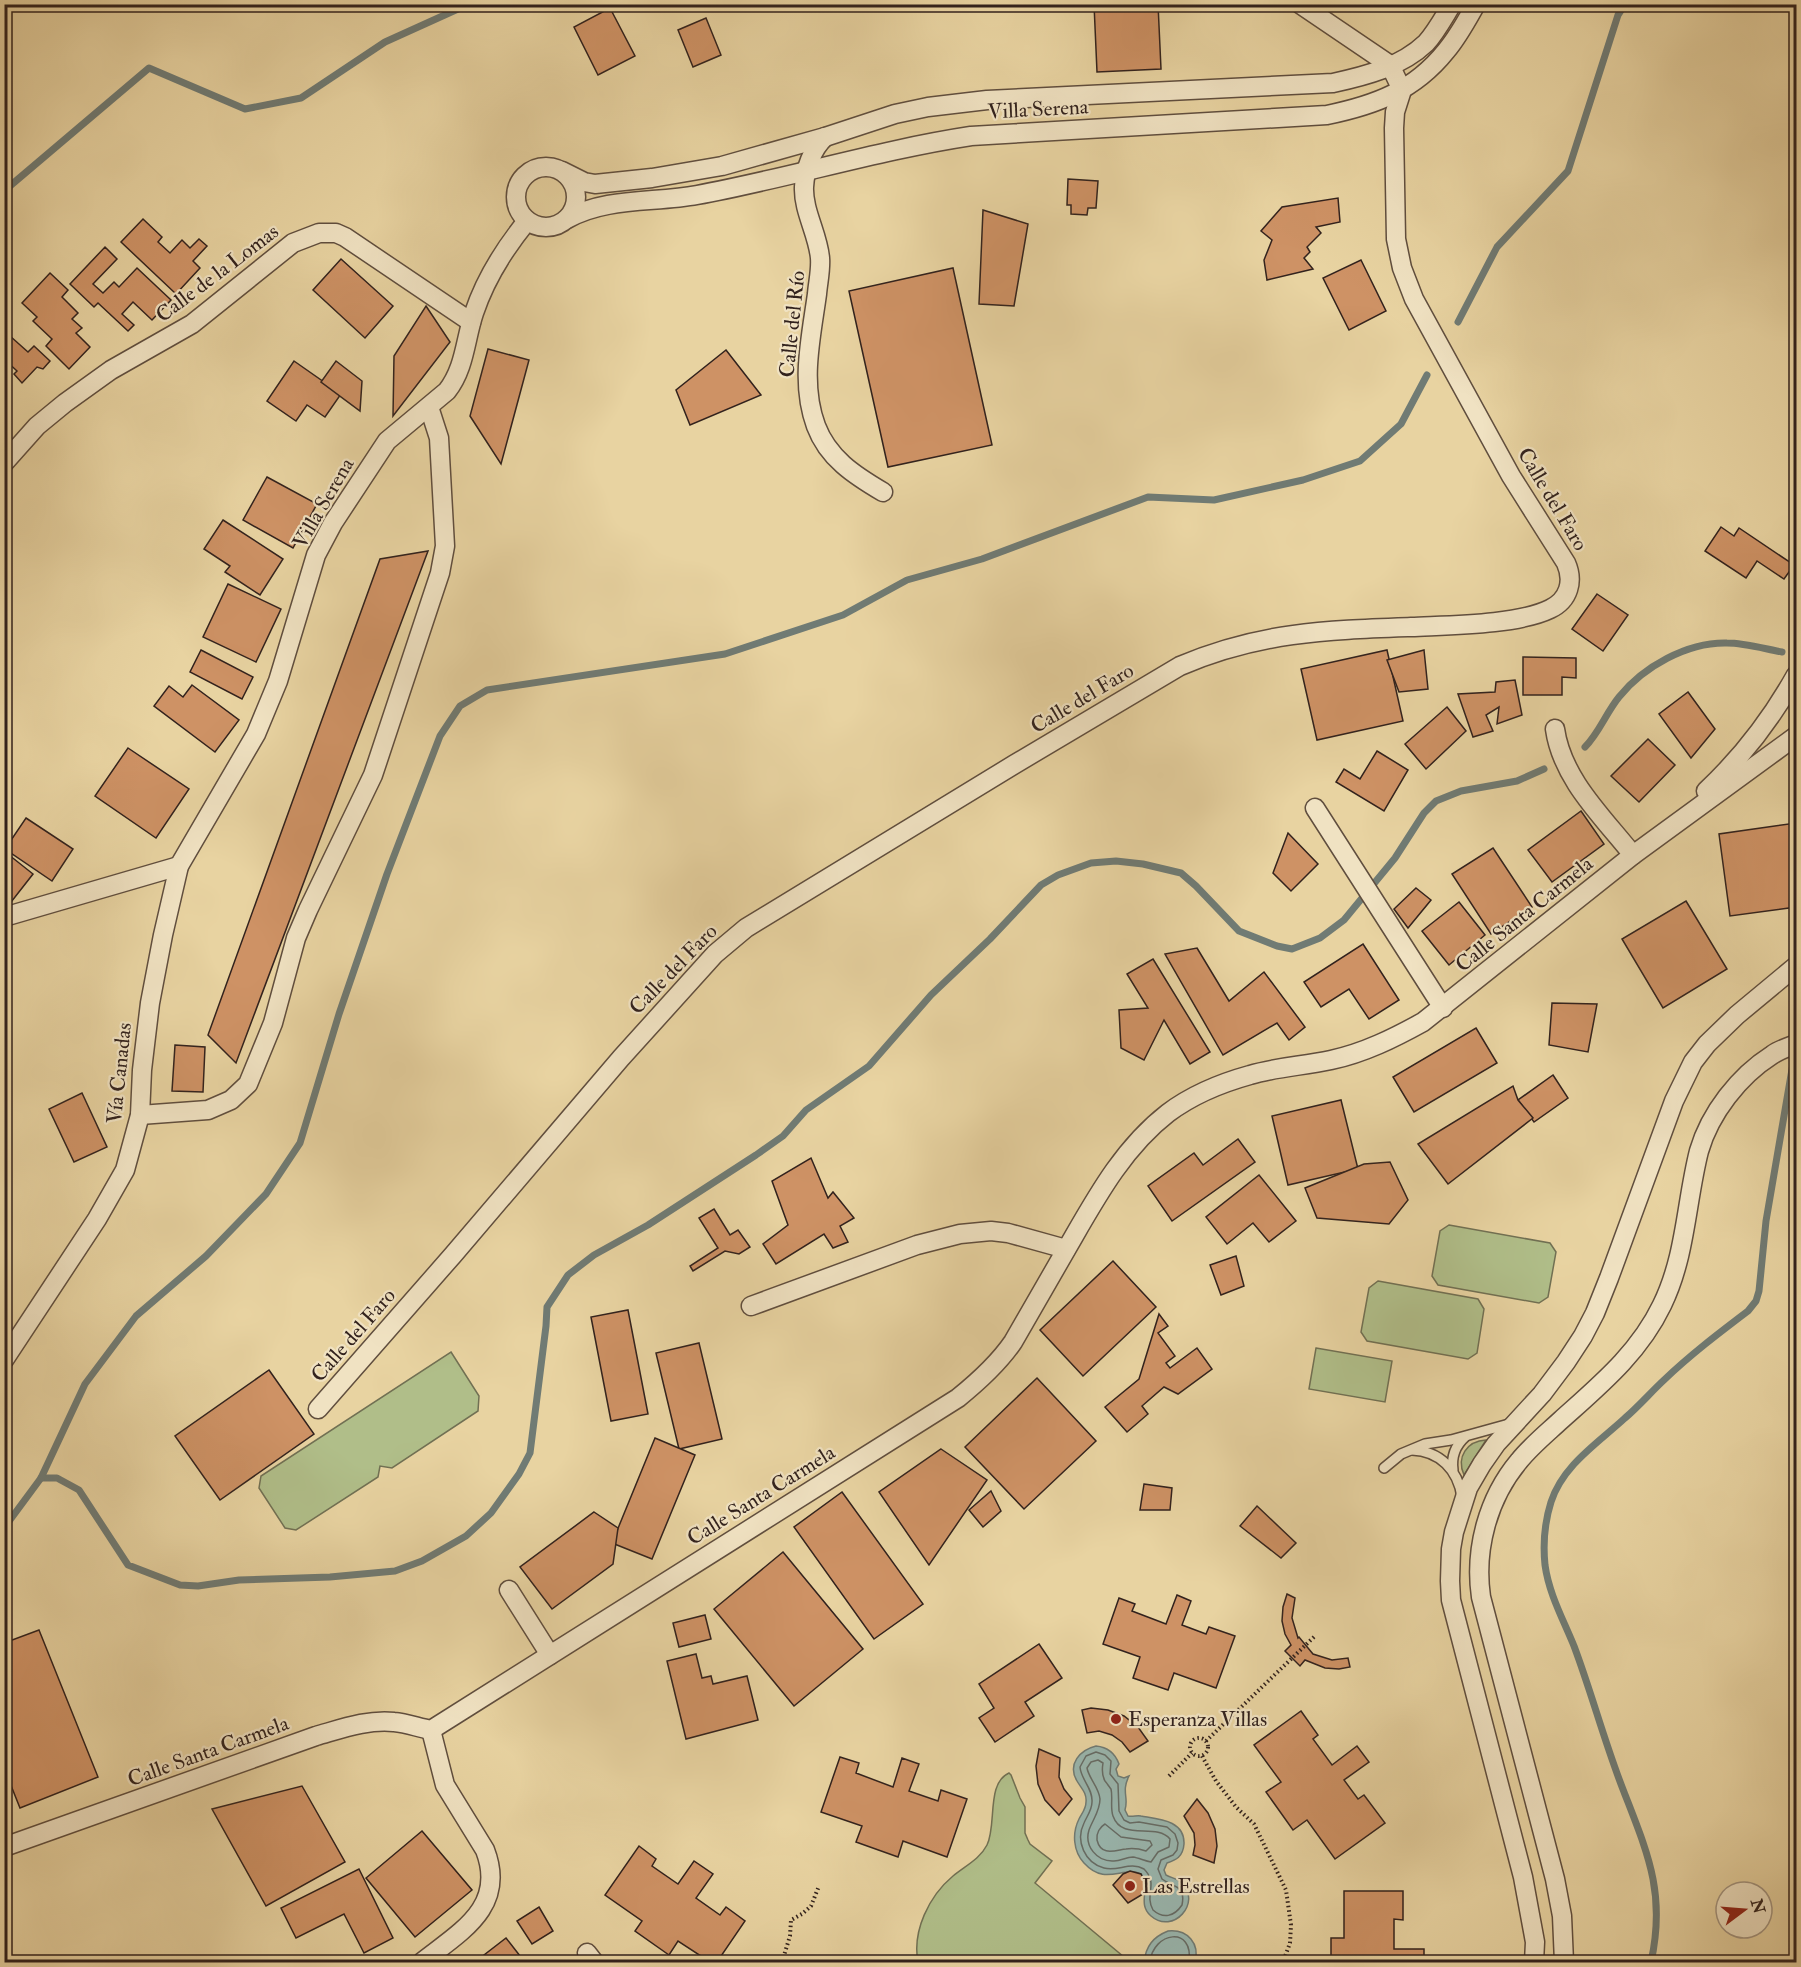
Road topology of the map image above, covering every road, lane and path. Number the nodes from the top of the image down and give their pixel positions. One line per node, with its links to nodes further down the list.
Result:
1 (1300, 4): 4 (street)
2 (1452, 4): 4 (street, Villa Serena)
3 (1476, 4): 5 (street, Villa Serena)
4 (1390, 65): 5 (street); 6 (street, Villa Serena)
5 (1402, 90): 8 (street, Villa Serena); 29 (street, Calle del Faro)
6 (825, 137): 7 (street, Villa Serena); 8 (street, Calle del Río)
7 (562, 171): 9 (street); 10 (street, Villa Serena)
8 (806, 173): 9 (street, Villa Serena); 14 (street, Calle del Río)
9 (567, 219): 10 (street, Villa Serena)
10 (527, 221): 11 (street, Villa Serena)
11 (471, 322): 12 (street, Villa Serena); 13 (street, Calle de la Lomas)
12 (429, 407): 20 (street, Villa Serena); 25 (street)
13 (4, 463)
14 (882, 492)
15 (1797, 675): 19 (street, Calle Santa Carmela)
16 (1555, 729): 19 (street)
17 (1797, 736): 19 (street, Calle Santa Carmela)
18 (1315, 808): 23 (street)
19 (1634, 855): 23 (street, Calle Santa Carmela)
20 (180, 866): 21 (street); 25 (street, Vía Canadas)
21 (4, 917)
22 (1797, 966): 30 (street)
23 (1443, 1008): 26 (street, Calle Santa Carmela)
24 (1797, 1044): 39 (street)
25 (140, 1115): 28 (street, Vía Canadas)
26 (1066, 1249): 27 (street); 38 (street, Calle Santa Carmela)
27 (751, 1306)
28 (4, 1360)
29 (318, 1409)
30 (1521, 1417): 31 (lane); 35 (street)
31 (1473, 1434): 32 (lane); 34 (lane)
32 (1407, 1451): 33 (lane); 34 (lane)
33 (1384, 1468)
34 (1454, 1476): 35 (lane)
35 (1461, 1510): 40 (street)
36 (509, 1590): 38 (street)
37 (1316, 1635): 42 (path)
38 (550, 1655): 41 (street, Calle Santa Carmela)
39 (1503, 1680): 40 (street); 52 (street)
40 (1473, 1687): 51 (street)
41 (431, 1730): 46 (street, Calle Santa Carmela); 48 (street)
42 (1206, 1741): 43 (path); 44 (path)
43 (1192, 1753): 44 (path); 45 (path)
44 (1202, 1756): 50 (path)
45 (1169, 1776)
46 (4, 1847)
47 (819, 1886): 49 (path)
48 (422, 1962)
49 (782, 1962)
50 (1283, 1962)
51 (1534, 1962)
52 (1564, 1962)

